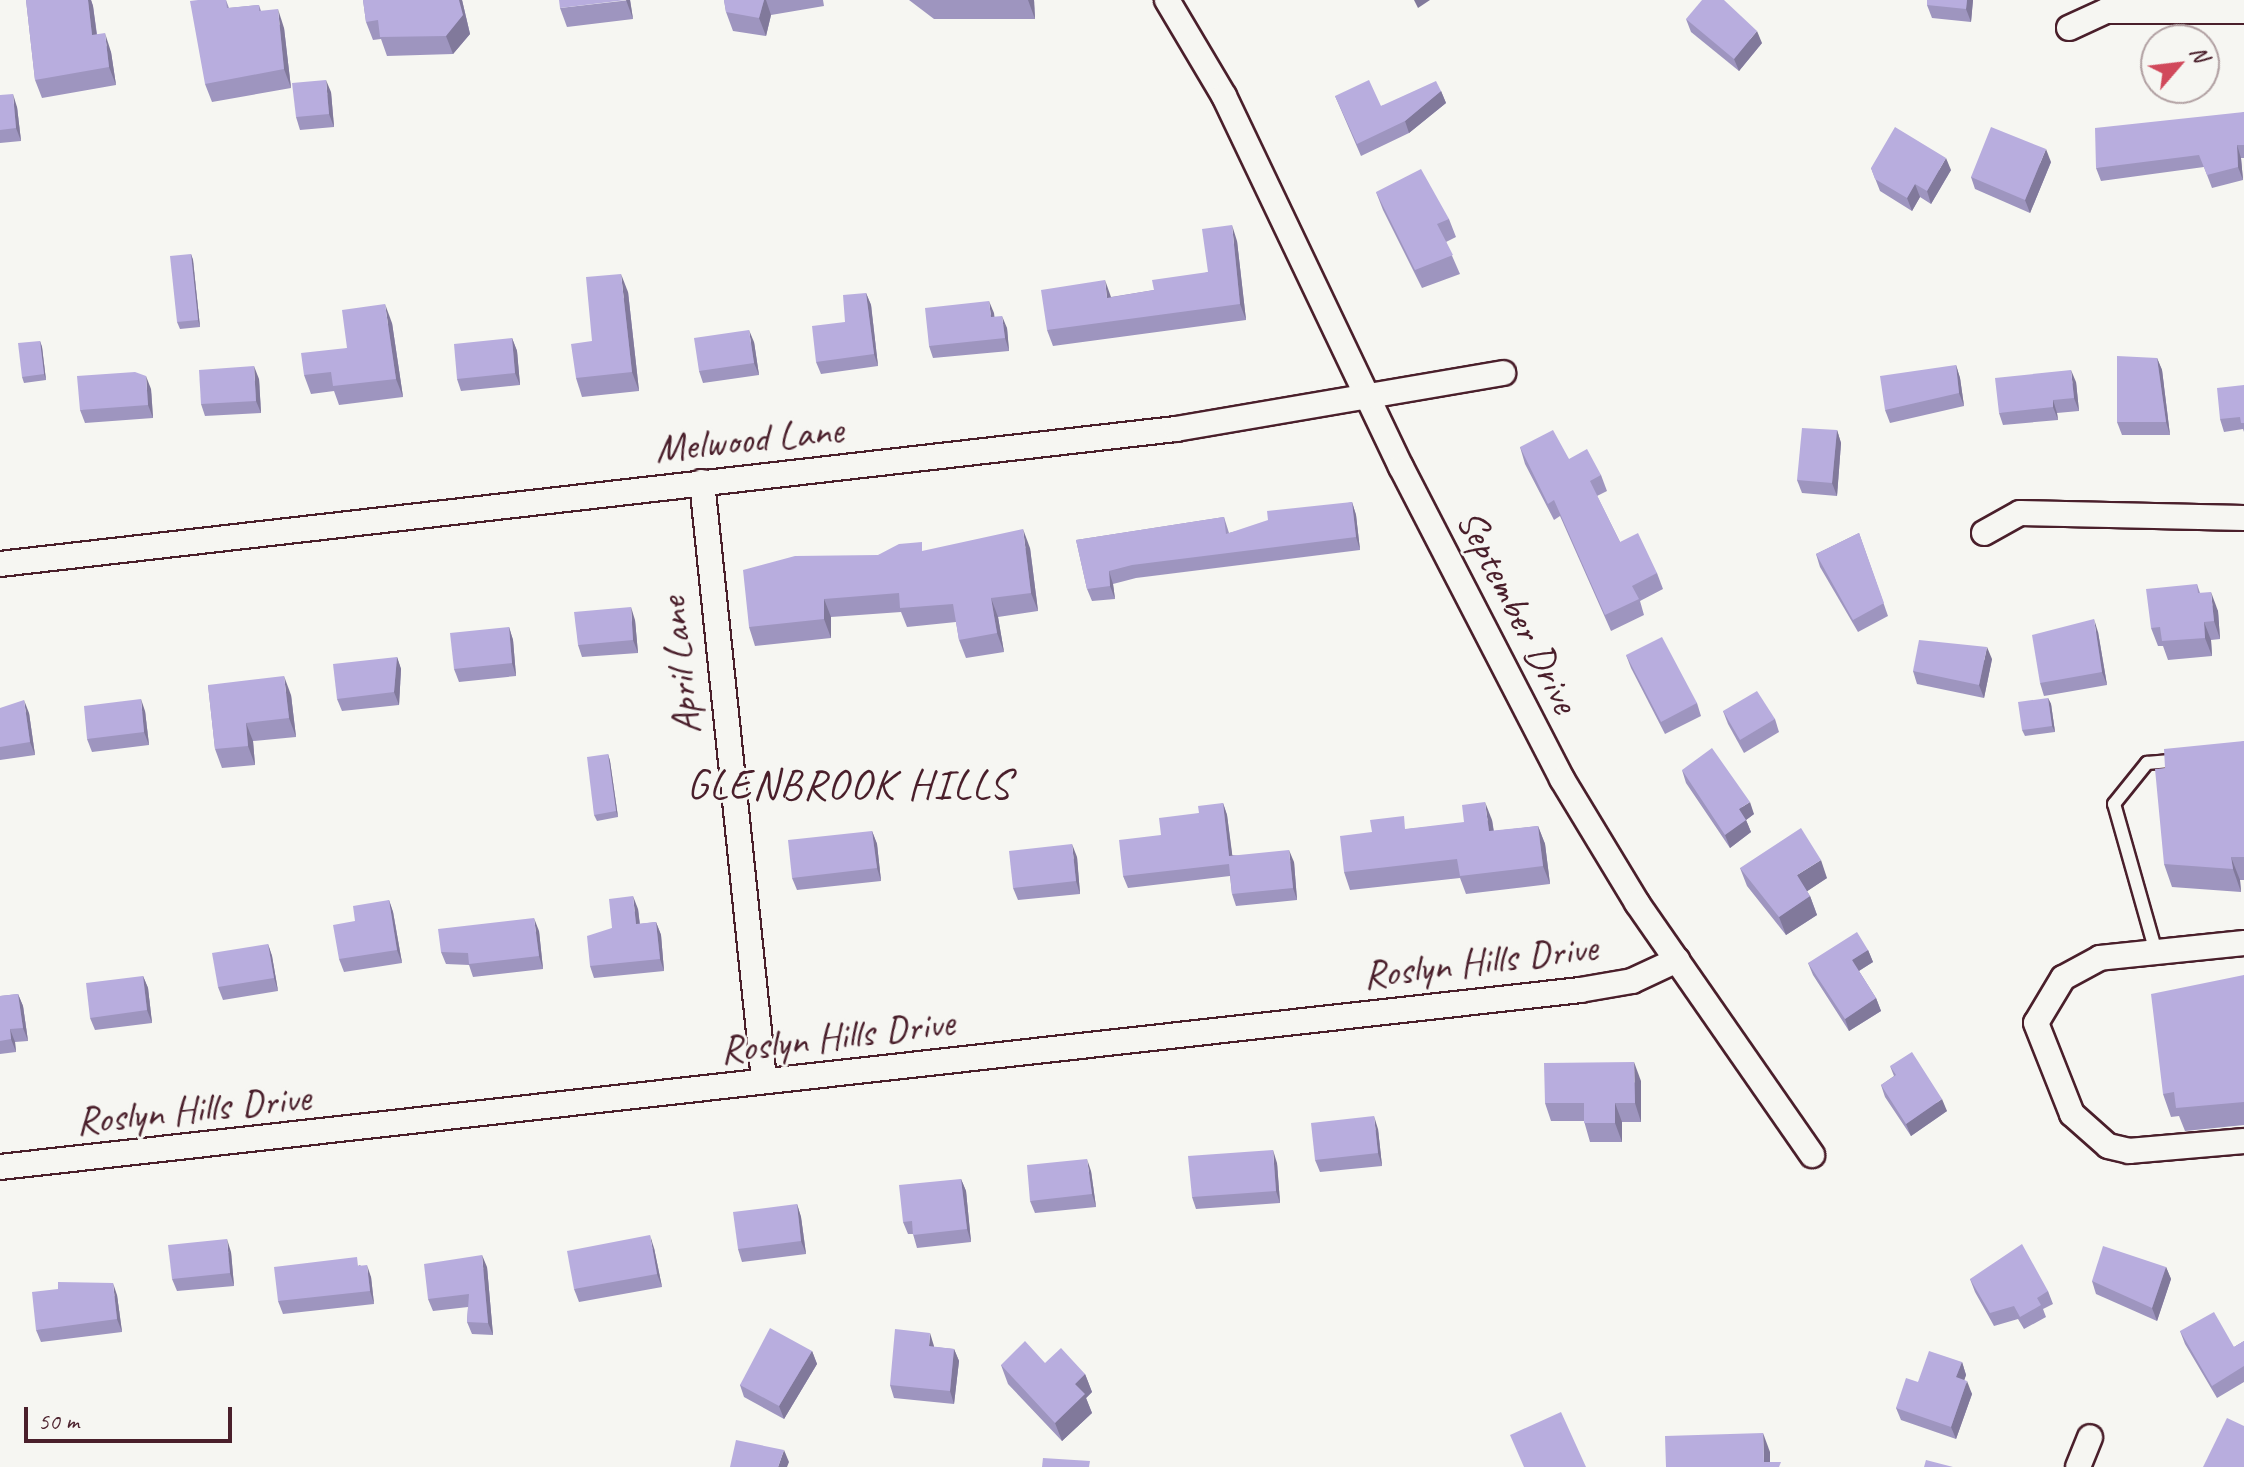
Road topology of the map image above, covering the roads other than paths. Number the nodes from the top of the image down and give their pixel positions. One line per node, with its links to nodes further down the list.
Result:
1 (1167, 0): 5 (street, September Drive)
2 (2244, 11): 3 (street)
3 (2069, 28)
4 (1503, 373): 5 (street, Melwood Lane)
5 (1366, 395): 6 (street, Melwood Lane); 13 (street, September Drive)
6 (702, 482): 9 (street, Melwood Lane); 14 (street, April Lane)
7 (2244, 518): 8 (street)
8 (1984, 533)
9 (0, 564)
10 (2203, 758): 12 (lane)
11 (2244, 943): 12 (street)
12 (2156, 952): 15 (street)
13 (1677, 960): 14 (street, Roslyn Hills Drive); 16 (street, September Drive)
14 (764, 1080): 17 (street, Roslyn Hills Drive)
15 (2244, 1141)
16 (1812, 1155)
17 (0, 1167)
18 (2090, 1437): 19 (street)
19 (2078, 1467)

